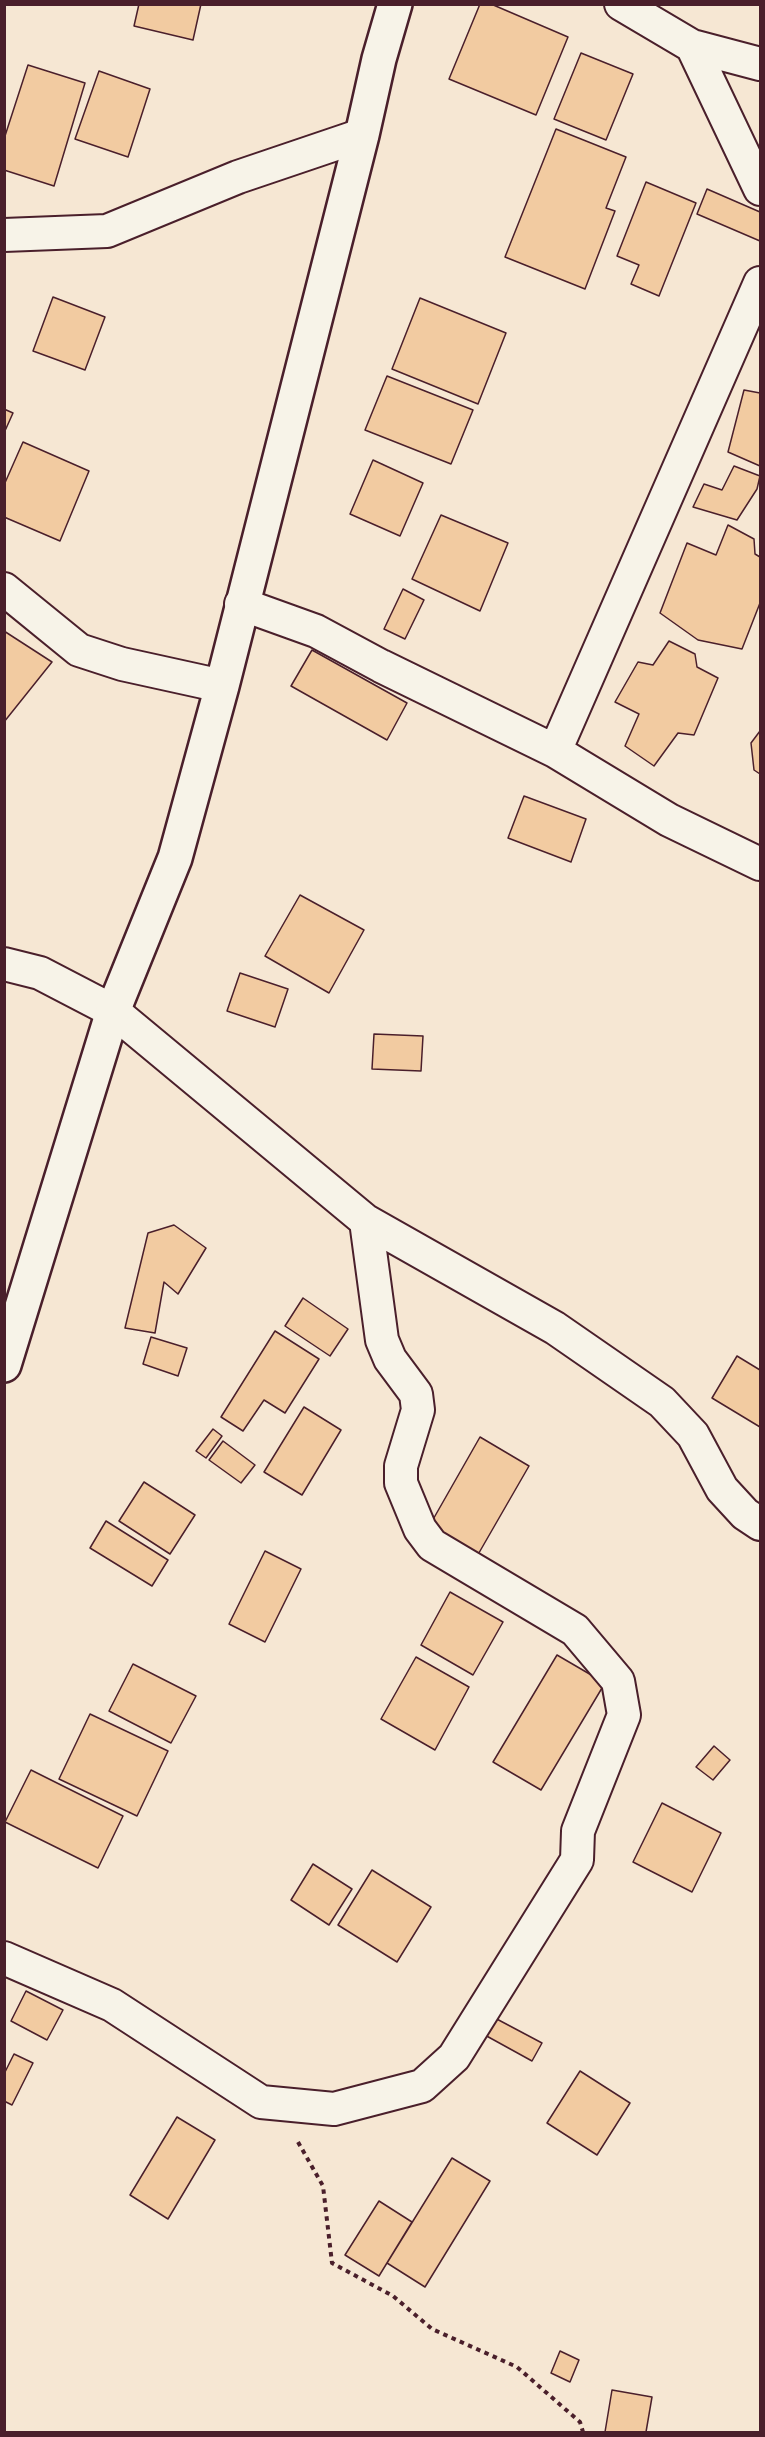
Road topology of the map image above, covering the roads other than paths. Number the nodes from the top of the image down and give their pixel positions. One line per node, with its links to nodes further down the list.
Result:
1 (395, 4): 5 (street)
2 (621, 4): 3 (street)
3 (692, 46): 4 (street); 6 (street)
4 (760, 64)
5 (362, 135): 7 (street); 10 (street)
6 (760, 189)
7 (4, 236)
8 (760, 283): 12 (street)
9 (4, 589): 11 (street)
10 (241, 604): 11 (street); 12 (street)
11 (222, 686): 15 (street)
12 (555, 751): 13 (street)
13 (760, 864)
14 (4, 964): 15 (street)
15 (113, 1011): 16 (street); 17 (street)
16 (366, 1221): 18 (street); 19 (street)
17 (4, 1365)
18 (760, 1524)
19 (4, 1958)

